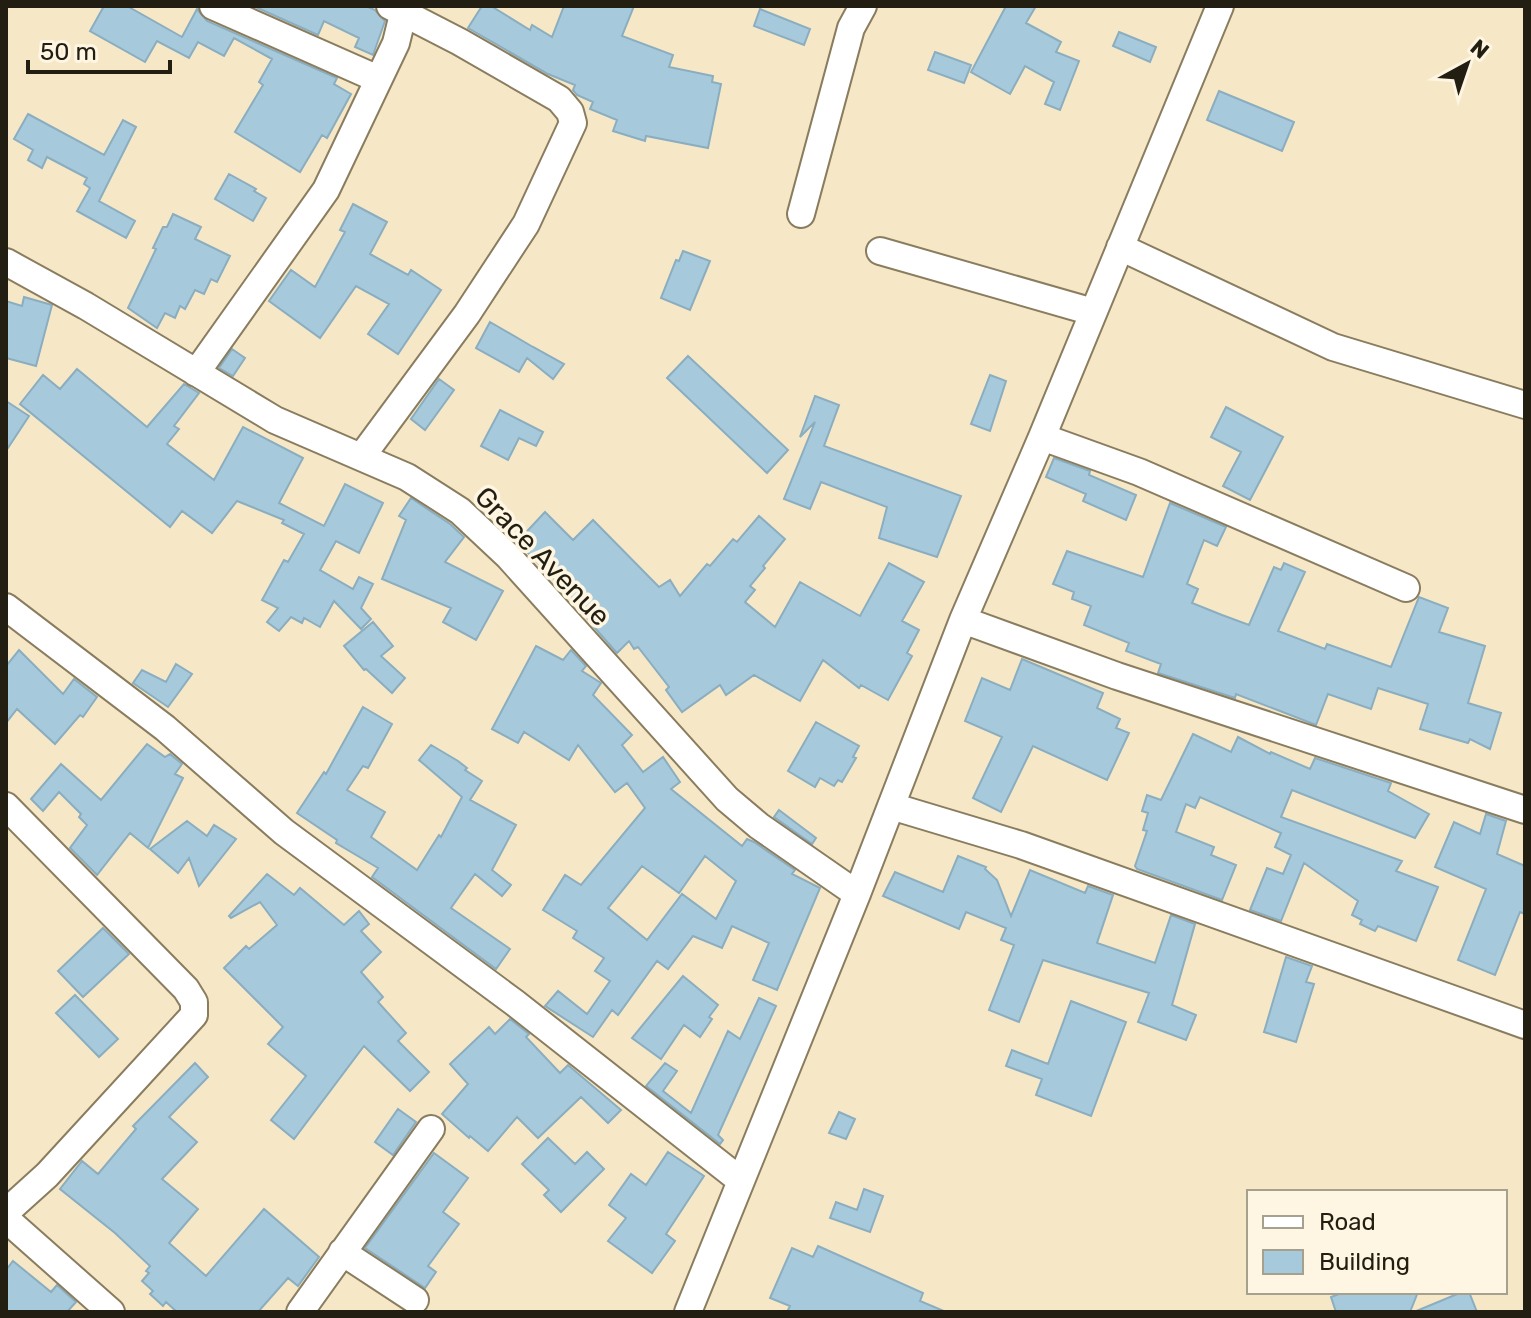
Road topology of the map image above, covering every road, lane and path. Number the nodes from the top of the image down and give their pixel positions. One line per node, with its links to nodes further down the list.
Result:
1 (213, 6): 5 (street)
2 (863, 6): 6 (street)
3 (400, 8): 5 (street); 14 (street)
4 (1213, 9): 7 (street)
5 (378, 79): 11 (street)
6 (801, 214)
7 (1120, 247): 10 (street); 12 (street)
8 (880, 251): 10 (street)
9 (6, 262): 11 (street, Grace Avenue)
10 (1093, 312): 13 (street)
11 (196, 373): 14 (street, Grace Avenue)
12 (1525, 405)
13 (1042, 437): 15 (street); 17 (street)
14 (362, 456): 21 (street, Grace Avenue)
15 (1406, 588)
16 (6, 607): 24 (street)
17 (963, 620): 19 (street); 20 (street)
18 (6, 806): 25 (street)
19 (891, 806): 21 (street); 22 (street)
20 (1525, 810)
21 (857, 894): 24 (street)
22 (1525, 1025)
23 (431, 1129): 27 (street)
24 (740, 1180): 29 (street)
25 (6, 1212)
26 (6, 1219): 30 (street)
27 (342, 1252): 28 (street); 31 (street)
28 (415, 1300)
29 (691, 1311)
30 (111, 1312)
31 (300, 1312)

